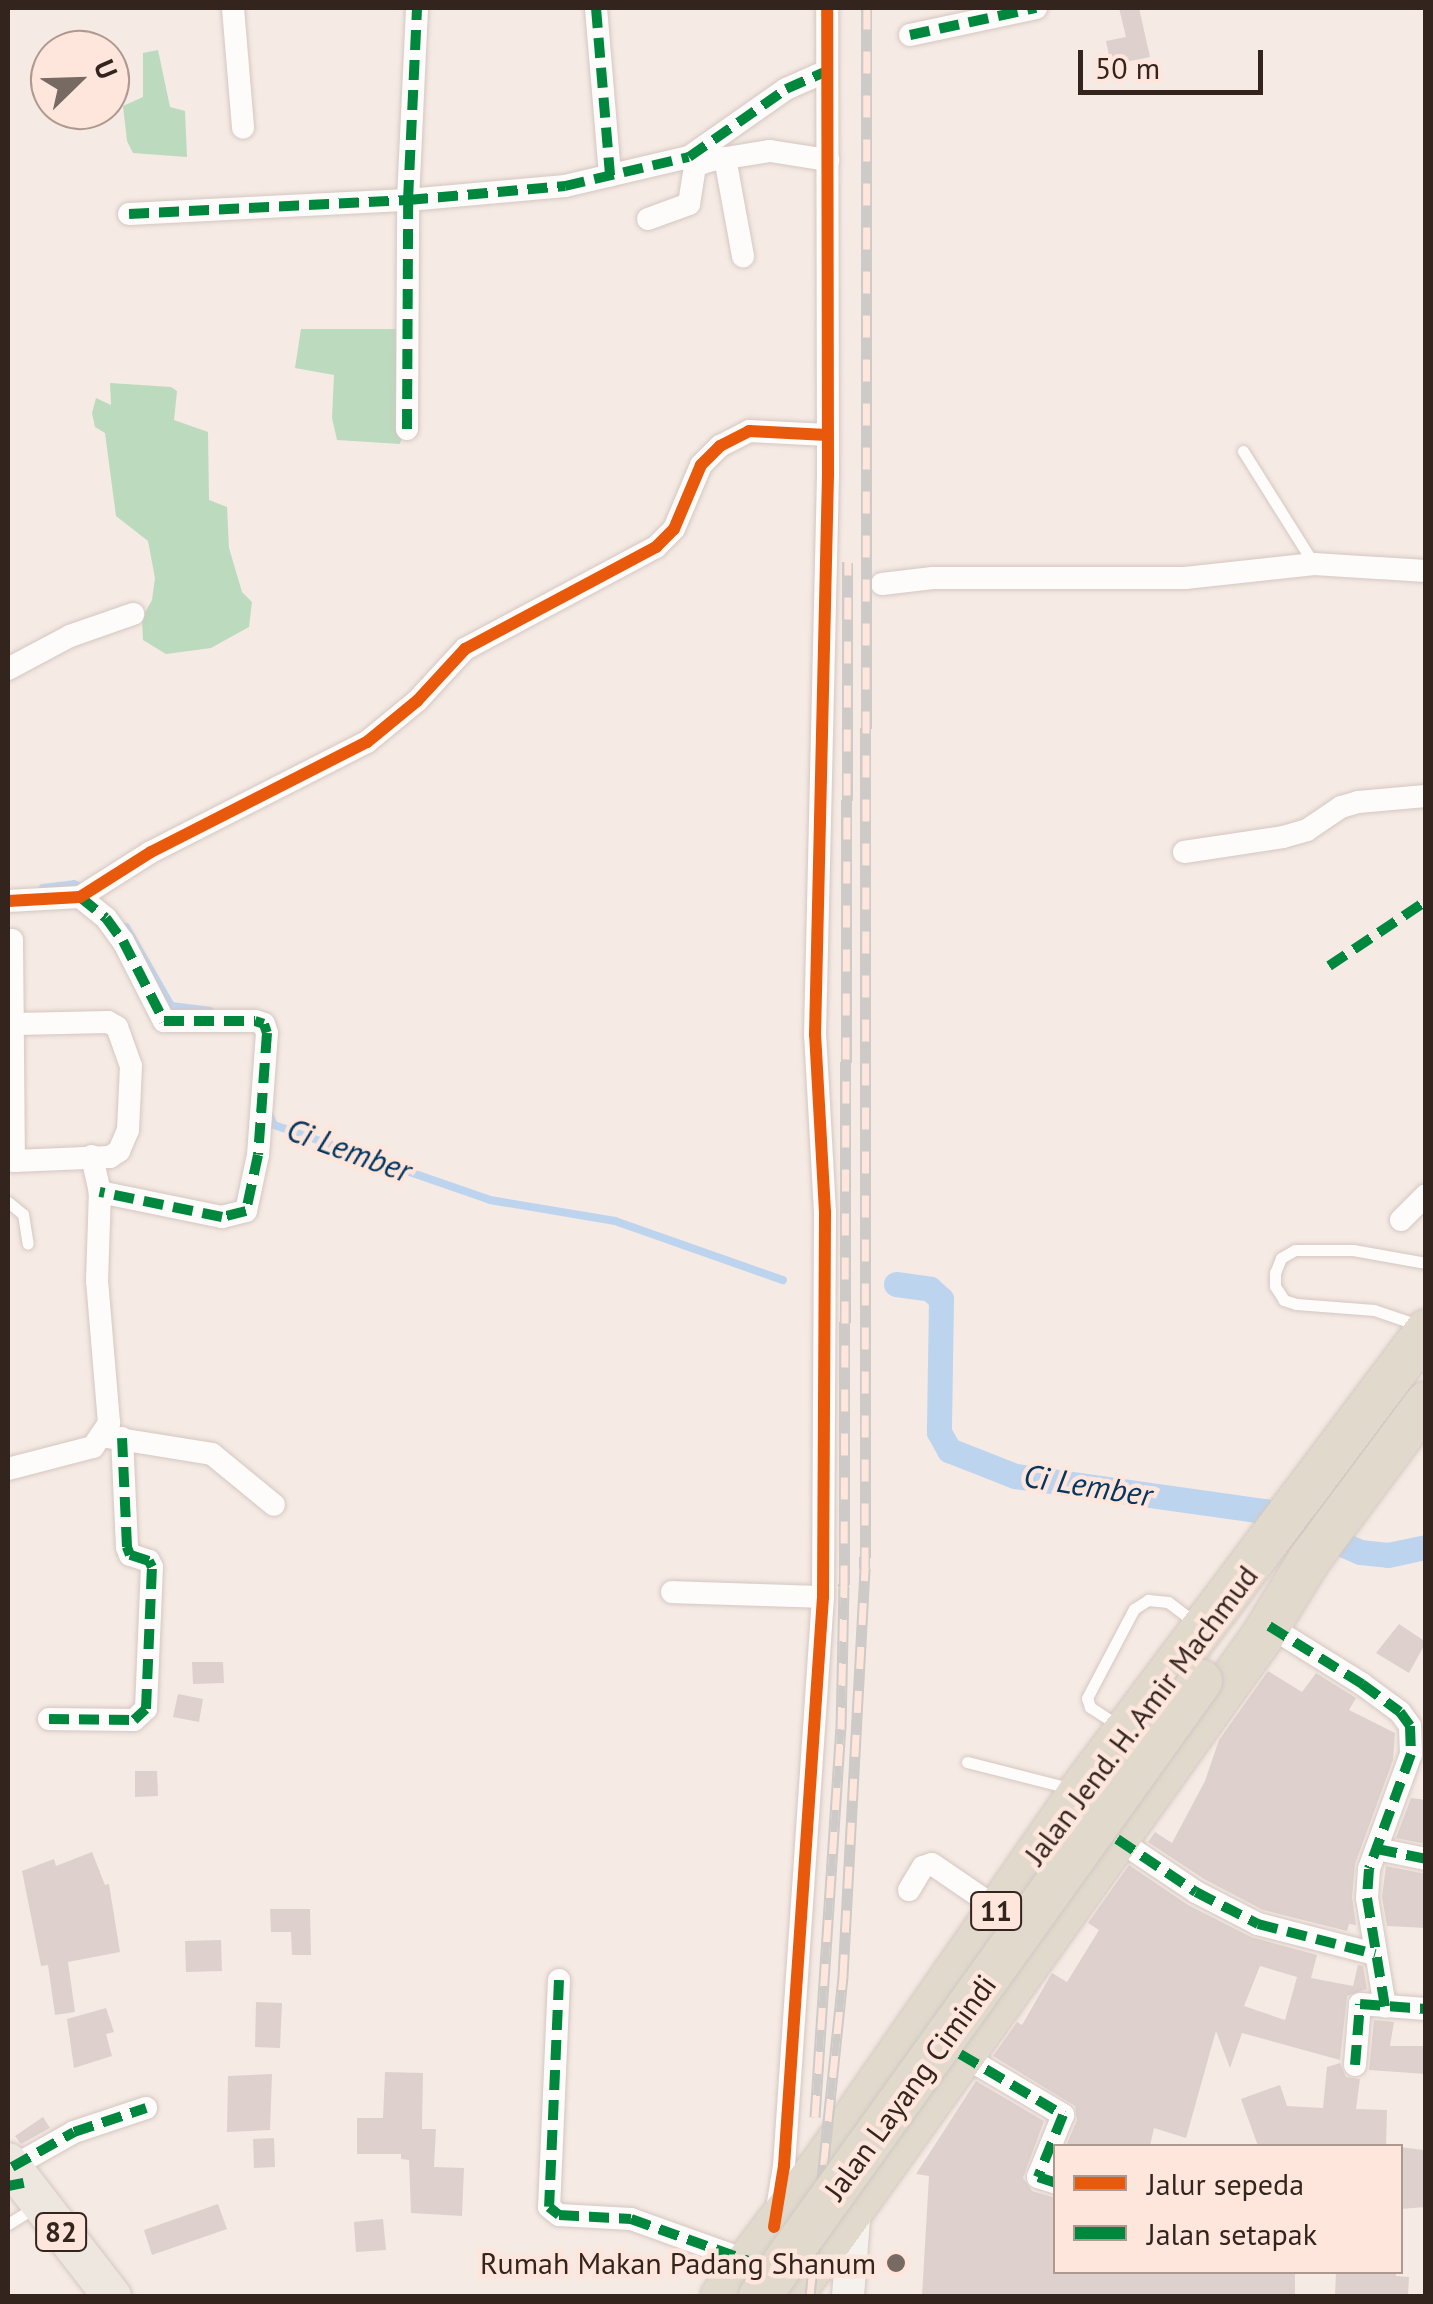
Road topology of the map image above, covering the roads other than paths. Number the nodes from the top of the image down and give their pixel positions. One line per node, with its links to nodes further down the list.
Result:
1 (233, 8): 8 (street)
2 (417, 8): 12 (street)
3 (596, 8): 11 (street)
4 (826, 8): 7 (street)
5 (1036, 8): 6 (street)
6 (910, 35)
7 (826, 71): 10 (street); 11 (street)
8 (244, 128)
9 (725, 158): 10 (street); 14 (street); 15 (street)
10 (828, 160): 17 (street)
11 (610, 175): 12 (street)
12 (408, 200): 13 (street); 16 (street)
13 (129, 214)
14 (648, 219)
15 (743, 256)
16 (407, 429)
17 (827, 435): 26 (street); 44 (street)
18 (1243, 452): 19 (lane)
19 (1314, 564): 20 (street); 21 (street)
20 (1426, 571)
21 (882, 584)
22 (133, 614): 23 (street)
23 (8, 669)
24 (1426, 796): 25 (street)
25 (1184, 852)
26 (88, 891): 27 (street); 32 (street)
27 (8, 901)
28 (12, 940): 29 (street)
29 (16, 1024): 30 (street); 31 (street)
30 (92, 1156): 31 (street); 32 (street)
31 (11, 1161)
32 (100, 1192): 40 (street)
33 (1426, 1195): 35 (street)
34 (8, 1202): 36 (lane)
35 (1401, 1220)
36 (28, 1244)
37 (1426, 1262): 38 (lane)
38 (1426, 1329): 45 (highway, Jalan Jend. H. Amir Machmud / 11)
39 (1418, 1426): 45 (highway, Jalan Layang Cimindi / 11)
40 (113, 1437): 41 (street); 42 (street); 46 (street)
41 (8, 1468)
42 (274, 1505)
43 (672, 1592): 44 (street)
44 (822, 1597): 68 (street)
45 (1236, 1629): 47 (highway, Jalan Jend. H. Amir Machmud / 11); 47 (lane); 48 (street); 51 (highway, Jalan Jend. H. Amir Machmud / 11); 69 (highway, Jalan Layang Cimindi / 11, bridge)
46 (49, 1719)
47 (1126, 1729): 50 (highway, Jalan Jend. H. Amir Machmud / 11)
48 (1418, 1755): 52 (street)
49 (967, 1762): 50 (lane)
50 (1080, 1791): 55 (highway, Jalan Jend. H. Amir Machmud / 11)
51 (1116, 1838): 56 (street); 61 (highway, Jalan Jend. H. Amir Machmud / 11)
52 (1377, 1849): 53 (street); 56 (street)
53 (1426, 1860)
54 (909, 1890): 55 (street)
55 (998, 1909): 60 (highway, Jalan Jend. H. Amir Machmud / 11)
56 (1374, 1954): 58 (street)
57 (558, 1980): 69 (street)
58 (1385, 2007): 59 (street); 62 (street)
59 (1426, 2009)
60 (917, 2026): 61 (highway); 63 (highway, Jalan Jend. H. Amir Machmud / 11)
61 (960, 2054): 65 (street); 67 (highway, Jalan Jend. H. Amir Machmud / 11)
62 (1355, 2065)
63 (879, 2080): 67 (main road); 68 (highway, Jalan Jend. H. Amir Machmud / 11)
64 (146, 2108): 66 (street)
65 (1053, 2182)
66 (15, 2185): 70 (main road, 82)
67 (855, 2208): 72 (highway, Jalan Jend. H. Amir Machmud / 11); 73 (main road)
68 (774, 2228): 69 (highway, Jalan Jend. H. Amir Machmud / 11)
69 (754, 2279): 71 (highway, Jalan Jend. H. Amir Machmud / 11)
70 (112, 2296)
71 (722, 2296)
72 (791, 2296)
73 (848, 2296)

